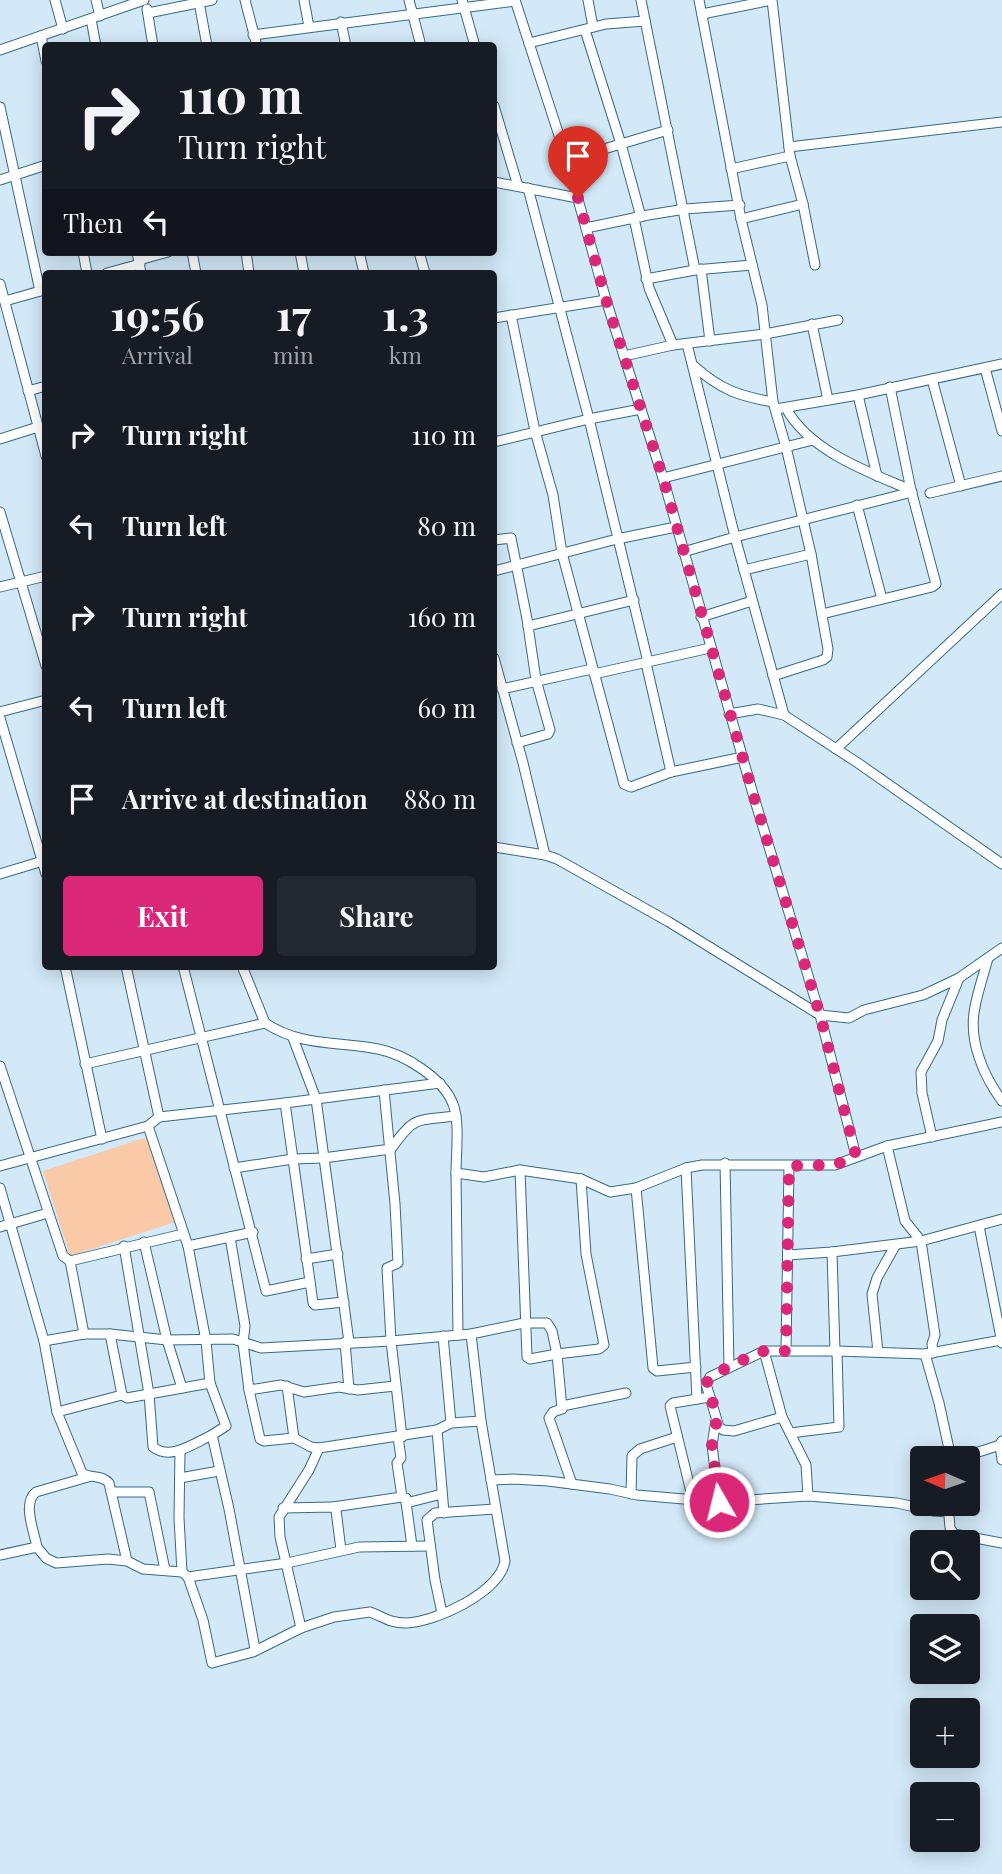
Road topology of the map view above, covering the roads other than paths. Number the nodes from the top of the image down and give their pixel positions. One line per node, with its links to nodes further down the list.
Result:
1 (55, 0): 22 (street)
2 (96, 0): 17 (street)
3 (146, 0): 14 (street); 17 (street)
4 (212, 0): 12 (street)
5 (245, 0): 23 (street)
6 (304, 0): 20 (street)
7 (409, 0): 16 (street)
8 (588, 0): 21 (street)
9 (641, 0): 18 (street)
10 (699, 0): 15 (street)
11 (515, 1): 13 (street); 33 (street)
12 (199, 2): 14 (street); 28 (street)
13 (463, 4): 16 (street); 32 (street)
14 (148, 13): 27 (street)
15 (702, 14): 40 (street); 43 (street)
16 (412, 15): 19 (street); 31 (street)
17 (95, 18): 22 (street); 26 (street)
18 (645, 21): 21 (street); 38 (street)
19 (341, 22): 20 (street); 30 (street)
20 (309, 27): 23 (street)
21 (589, 28): 33 (street); 39 (street)
22 (63, 29): 24 (street)
23 (253, 35): 29 (street)
24 (41, 36): 25 (street); 34 (street)
25 (42, 42)
26 (96, 42)
27 (152, 42)
28 (206, 42)
29 (256, 42)
30 (345, 42)
31 (420, 42)
32 (474, 42)
33 (529, 43): 41 (street)
34 (0, 50)
35 (0, 107): 44 (street)
36 (497, 114): 47 (street)
37 (1002, 122): 40 (street)
38 (668, 130): 39 (street); 51 (street)
39 (621, 144): 41 (street); 52 (street)
40 (789, 152): 43 (street); 49 (street)
41 (566, 160): 48 (street)
42 (42, 166): 44 (street)
43 (732, 169): 50 (street)
44 (14, 175): 45 (street); 63 (street)
45 (0, 180)
46 (497, 183): 47 (street)
47 (523, 187): 48 (street); 67 (street)
48 (578, 198): 54 (street)
49 (803, 204): 53 (street); 58 (street)
50 (740, 205): 51 (street); 53 (street)
51 (685, 209): 52 (street); 60 (street)
52 (638, 217): 54 (street); 61 (street)
53 (741, 219): 57 (street)
54 (586, 228): 65 (street)
55 (156, 256): 56 (street)
56 (139, 262): 59 (street)
57 (752, 265): 60 (street); 72 (street)
58 (815, 265)
59 (116, 270)
60 (698, 270): 61 (street); 73 (street)
61 (646, 279): 75 (street)
62 (0, 284): 66 (street)
63 (42, 286)
64 (42, 290): 66 (street)
65 (606, 300): 67 (street); 76 (street)
66 (4, 307): 83 (street)
67 (559, 309): 68 (street); 88 (street)
68 (511, 315): 69 (street); 90 (street)
69 (497, 317)
70 (838, 320): 71 (street)
71 (812, 324): 72 (street); 85 (street)
72 (765, 334): 73 (street); 86 (street)
73 (710, 341): 74 (street)
74 (687, 344): 75 (street); 78 (street)
75 (673, 345): 76 (street)
76 (624, 356): 87 (street)
77 (1002, 364): 79 (street)
78 (693, 365): 86 (street); 97 (street)
79 (985, 368): 80 (street); 91 (street)
80 (932, 379): 82 (street); 101 (street)
81 (42, 387): 83 (street)
82 (890, 387): 84 (street); 102 (street)
83 (28, 390): 89 (street)
84 (858, 395): 85 (street); 98 (street)
85 (828, 400): 86 (street)
86 (778, 406): 93 (street); 96 (street)
87 (641, 409): 88 (street); 100 (street)
88 (589, 419): 90 (street); 110 (street)
89 (38, 427): 92 (street); 95 (street)
90 (535, 431): 94 (street); 112 (street)
91 (1002, 431)
92 (0, 439)
93 (813, 440): 96 (street); 98 (street)
94 (497, 441)
95 (42, 442)
96 (786, 447): 97 (street); 106 (street)
97 (716, 464): 100 (street); 108 (street)
98 (877, 476): 102 (street)
99 (1002, 477): 101 (street)
100 (663, 478): 107 (street)
101 (961, 486): 103 (street)
102 (911, 491): 104 (street); 121 (street)
103 (930, 493)
104 (857, 505): 106 (street); 121 (street)
105 (0, 512): 118 (street)
106 (803, 520): 108 (street); 113 (street)
107 (676, 527): 110 (street); 111 (street)
108 (735, 537): 111 (street); 116 (street)
109 (497, 539): 114 (street)
110 (617, 539): 112 (street); 122 (street)
111 (683, 552): 126 (street)
112 (562, 553): 114 (street); 124 (street)
113 (811, 554): 116 (street); 125 (street)
114 (517, 565): 115 (street); 127 (street)
115 (497, 570)
116 (744, 570): 123 (street)
117 (42, 577): 118 (street)
118 (21, 582): 119 (street); 129 (street)
119 (0, 587)
120 (1002, 594): 142 (street)
121 (882, 599): 125 (street)
122 (634, 600): 124 (street); 130 (street)
123 (752, 601): 126 (street); 133 (street)
124 (578, 614): 127 (street); 132 (street)
125 (822, 614): 133 (street)
126 (701, 617): 128 (street)
127 (528, 626): 134 (street)
128 (710, 648): 130 (street); 138 (street)
129 (42, 653)
130 (647, 663): 132 (street); 144 (street)
131 (497, 669): 135 (street)
132 (593, 671): 134 (street); 144 (street)
133 (773, 676): 139 (street)
134 (536, 680): 135 (street); 141 (street)
135 (502, 688): 141 (street)
136 (42, 701): 137 (street)
137 (0, 712)
138 (729, 714): 139 (street); 143 (street)
139 (784, 715): 142 (street)
140 (0, 718): 146 (street)
141 (517, 743): 147 (street)
142 (836, 749): 149 (street)
143 (743, 757): 144 (street); 158 (street)
144 (671, 772)
145 (497, 847): 147 (street)
146 (42, 854)
147 (545, 855): 158 (street)
148 (42, 861): 150 (street)
149 (1002, 864)
150 (0, 874)
151 (1002, 948): 152 (street)
152 (988, 958): 157 (street); 168 (street)
153 (66, 970): 163 (street)
154 (126, 970): 162 (street)
155 (184, 970): 160 (street)
156 (244, 970): 159 (street)
157 (959, 978): 158 (street); 175 (street)
158 (820, 1015): 179 (street)
159 (265, 1023): 160 (street); 161 (street)
160 (202, 1038): 162 (street); 170 (street)
161 (293, 1038): 165 (street); 167 (street)
162 (146, 1049): 163 (street); 172 (street)
163 (85, 1064): 176 (street)
164 (0, 1066): 180 (street)
165 (440, 1083): 166 (street); 171 (street)
166 (384, 1090): 167 (street); 178 (street)
167 (316, 1099): 169 (street); 181 (street)
168 (1002, 1101)
169 (285, 1103): 170 (street); 182 (street)
170 (220, 1111): 172 (street); 186 (street)
171 (456, 1116): 178 (street); 189 (street)
172 (159, 1117): 174 (street)
173 (1002, 1122): 175 (street)
174 (148, 1126): 176 (street); 199 (street)
175 (932, 1137): 177 (street)
176 (102, 1139): 180 (street)
177 (887, 1146): 179 (street); 201 (street)
178 (391, 1149): 181 (street); 225 (street)
179 (856, 1156): 185 (street)
180 (31, 1157): 184 (street); 193 (street)
181 (323, 1158): 182 (street); 207 (street)
182 (293, 1159): 186 (street); 209 (street)
183 (725, 1163): 185 (street); 187 (street); 233 (street)
184 (0, 1166)
185 (789, 1166): 208 (street)
186 (234, 1168): 198 (street)
187 (686, 1168): 192 (street); 234 (street)
188 (520, 1170): 189 (street); 190 (street); 213 (street)
189 (456, 1173): 217 (street)
190 (581, 1179): 192 (street); 231 (street)
191 (0, 1188): 195 (street)
192 (636, 1188): 234 (street)
193 (48, 1213): 195 (street); 210 (street)
194 (1002, 1219): 196 (street)
195 (10, 1225): 197 (street); 222 (street)
196 (979, 1226): 201 (street); 223 (street)
197 (0, 1227)
198 (253, 1232): 200 (street); 211 (street)
199 (183, 1234): 202 (street); 204 (street)
200 (230, 1237): 204 (street); 226 (street)
201 (921, 1241): 205 (street); 232 (street)
202 (144, 1242): 203 (street); 220 (street)
203 (124, 1246): 210 (street); 219 (street)
204 (188, 1246): 221 (street)
205 (895, 1246): 206 (street); 230 (street)
206 (832, 1252): 208 (street); 229 (street)
207 (338, 1254): 209 (street); 212 (street)
208 (788, 1255): 228 (street)
209 (306, 1259): 211 (street)
210 (70, 1261): 214 (street)
211 (310, 1282): 212 (street)
212 (344, 1301): 224 (street)
213 (524, 1323): 216 (street); 231 (street); 231 (street)
214 (84, 1334): 215 (street); 222 (street)
215 (110, 1334): 219 (street); 243 (street)
216 (471, 1334): 217 (street); 250 (street)
217 (458, 1335): 218 (street)
218 (443, 1336): 225 (street); 251 (street)
219 (140, 1337): 220 (street); 241 (street)
220 (167, 1340): 221 (street); 238 (street)
221 (206, 1340): 226 (street); 235 (street)
222 (44, 1341): 247 (street)
223 (1002, 1341): 232 (street)
224 (347, 1342): 225 (street); 226 (street); 239 (street)
225 (391, 1342): 237 (street)
226 (243, 1343): 240 (street)
227 (764, 1351): 228 (street); 233 (street); 248 (street)
228 (786, 1351): 229 (street)
229 (836, 1351): 230 (street); 253 (street)
230 (878, 1353): 232 (street)
231 (556, 1354): 246 (street)
232 (929, 1354): 259 (street)
233 (729, 1366): 244 (street)
234 (696, 1367): 245 (street)
235 (210, 1383): 238 (street); 254 (street)
236 (287, 1386): 239 (street); 240 (street); 255 (street)
237 (395, 1386): 239 (street); 256 (street)
238 (182, 1388): 241 (street)
239 (349, 1389)
240 (249, 1390): 255 (street)
241 (149, 1394): 243 (street); 261 (street)
242 (626, 1394): 246 (street)
243 (122, 1395): 247 (street)
244 (710, 1397): 245 (street); 249 (street)
245 (697, 1399): 257 (street)
246 (562, 1406): 268 (street)
247 (57, 1412): 265 (street)
248 (782, 1417): 249 (street); 253 (street)
249 (717, 1419): 275 (street)
250 (481, 1421): 251 (street); 267 (street)
251 (451, 1423): 252 (street)
252 (437, 1430): 256 (street); 271 (street)
253 (790, 1433): 272 (street)
254 (212, 1435): 261 (street); 264 (street)
255 (294, 1437): 260 (street)
256 (400, 1437): 260 (street); 273 (street)
257 (677, 1437): 270 (street); 274 (street)
258 (1001, 1443): 262 (street); 263 (street)
259 (948, 1446)
260 (319, 1448): 278 (street)
261 (180, 1451): 266 (street)
262 (980, 1451)
263 (1002, 1460)
264 (219, 1471): 266 (street); 291 (street)
265 (88, 1477): 269 (street); 285 (street)
266 (180, 1478): 292 (street)
267 (491, 1480): 268 (street); 279 (street)
268 (572, 1484): 270 (street)
269 (111, 1492): 288 (street); 290 (street)
270 (631, 1493): 274 (street)
271 (442, 1494): 273 (street); 280 (street)
272 (808, 1496): 275 (street); 276 (street)
273 (404, 1500): 277 (street); 283 (street)
274 (693, 1500): 275 (street)
275 (719, 1502)
276 (910, 1506)
277 (333, 1507): 278 (street); 286 (street)
278 (283, 1508): 289 (street)
279 (495, 1509): 280 (street); 293 (street)
280 (444, 1513): 284 (street)
281 (949, 1516): 282 (street)
282 (1002, 1544)
283 (412, 1546): 284 (street); 286 (street)
284 (430, 1546): 293 (street)
285 (37, 1547): 287 (street); 288 (street)
286 (341, 1550): 289 (street)
287 (0, 1555)
288 (127, 1561): 290 (street)
289 (287, 1563): 291 (street); 294 (street)
290 (165, 1570): 292 (street)
291 (240, 1571): 292 (street); 295 (street)
292 (185, 1574): 295 (street)
293 (442, 1613): 294 (street)
294 (301, 1628): 295 (street)
295 (254, 1649)

